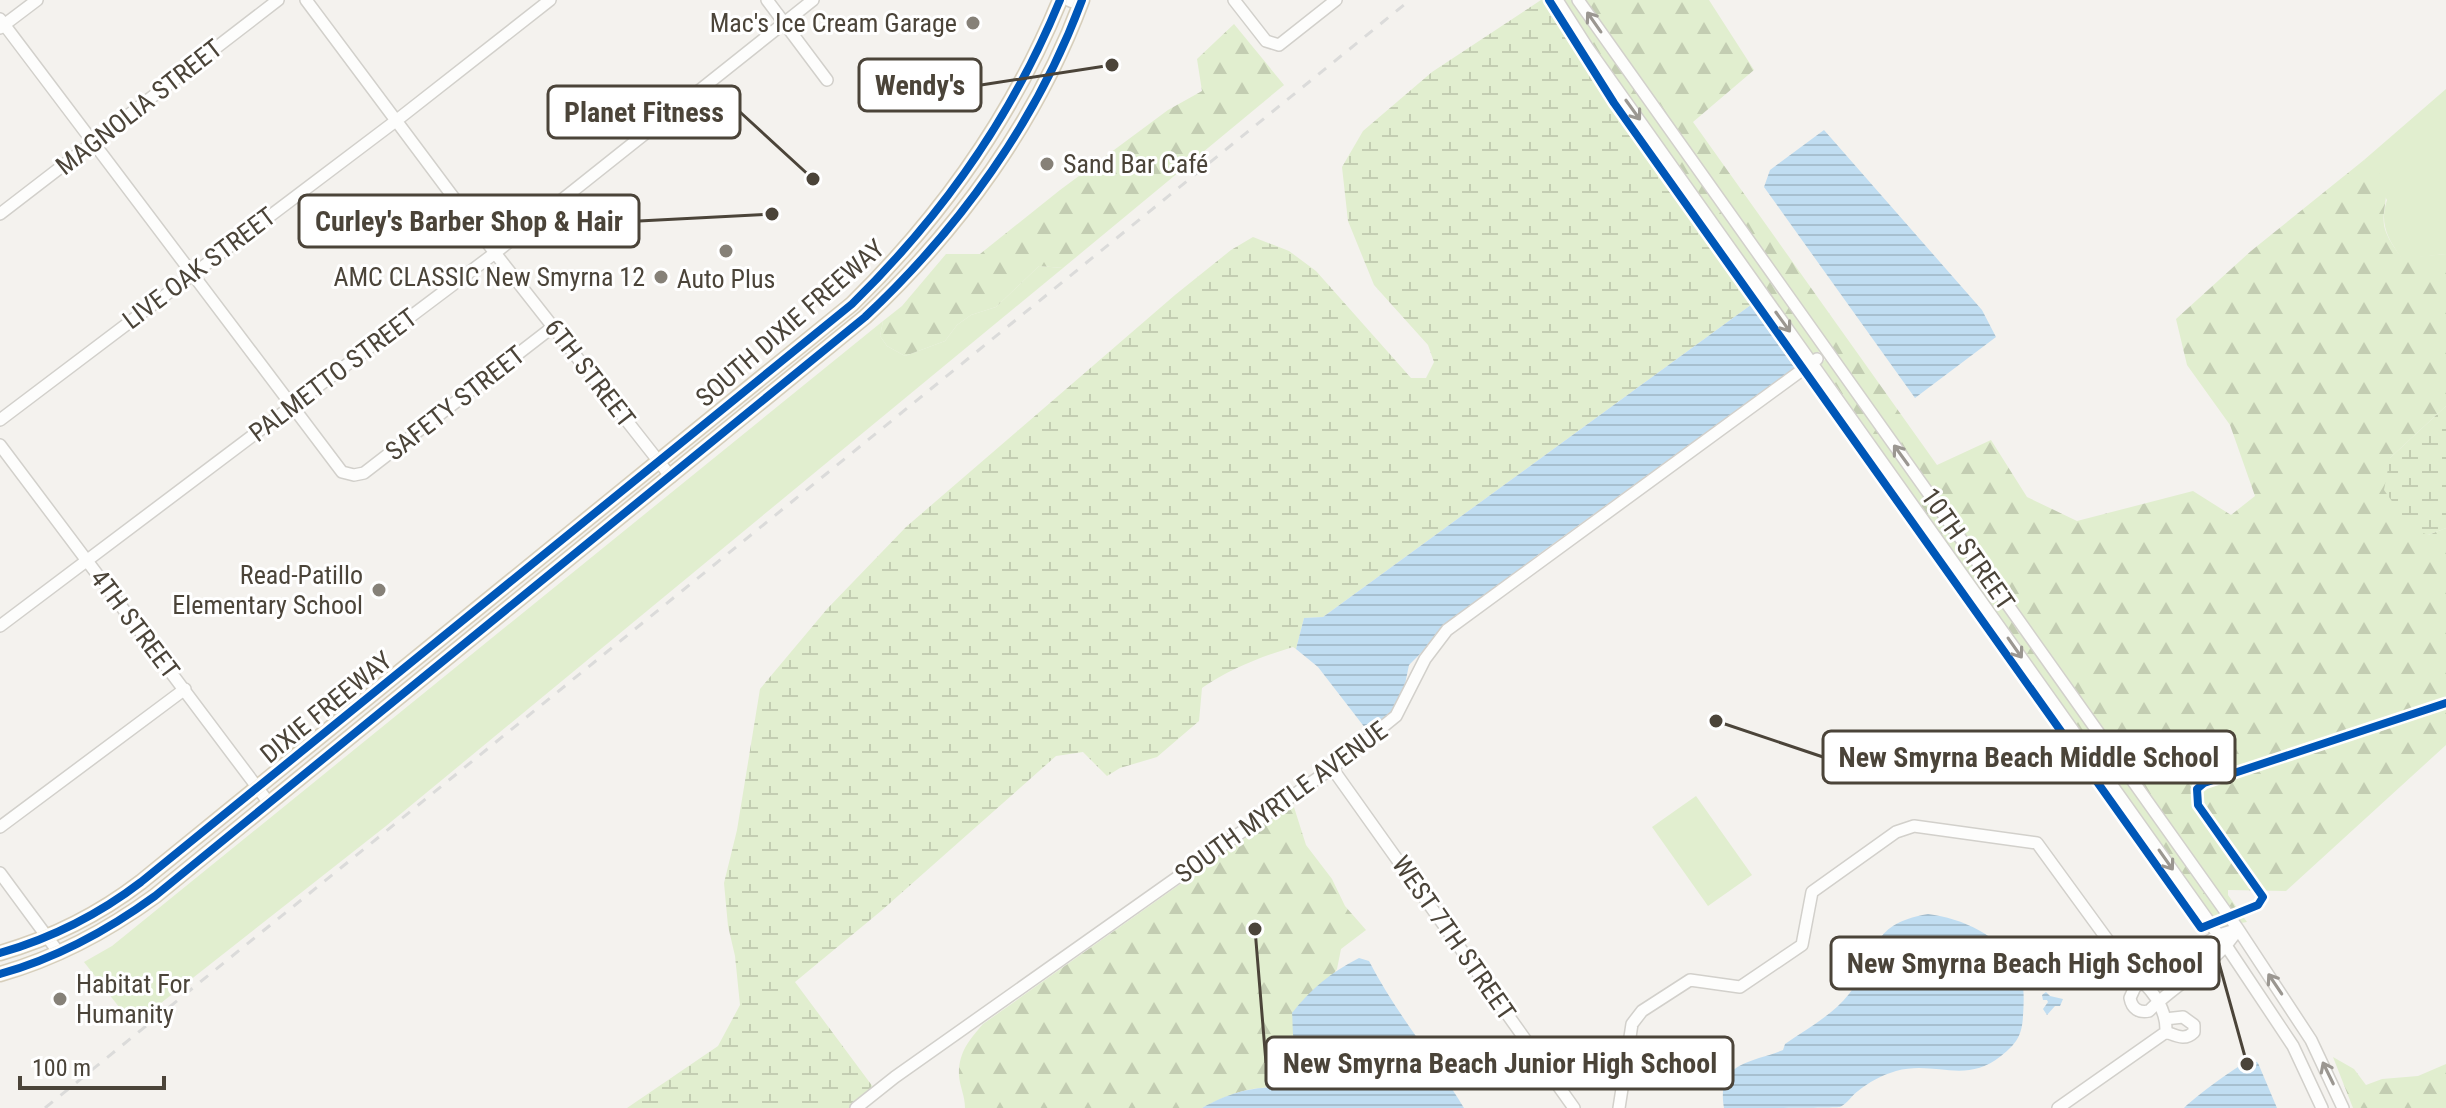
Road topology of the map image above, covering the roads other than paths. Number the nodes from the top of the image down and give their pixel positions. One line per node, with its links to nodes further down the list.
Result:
1 (37, 0): 14 (street)
2 (278, 0): 19 (street, MAGNOLIA STREET)
3 (306, 0): 18 (street, 6TH STREET)
4 (550, 0): 18 (street, LIVE OAK STREET)
5 (767, 0): 13 (street)
6 (813, 0): 13 (street, PALMETTO STREET)
7 (1060, 0): 15 (main road, SOUTH DIXIE FREEWAY)
8 (1234, 0): 9 (street)
9 (1336, 0)
10 (1557, 0): 28 (street, 10TH STREET, one-way to 28)
11 (1578, 0): 27 (street, 10TH STREET, one-way to 11)
12 (1076, 2): 16 (main road, SOUTH DIXIE FREEWAY)
13 (783, 23): 17 (street); 23 (street, PALMETTO STREET)
14 (1, 24): 19 (street)
15 (1034, 59): 16 (street); 21 (main road, SOUTH DIXIE FREEWAY)
16 (1053, 66): 22 (main road, SOUTH DIXIE FREEWAY)
17 (827, 80)
18 (397, 120): 23 (street, 6TH STREET); 24 (street, LIVE OAK STREET)
19 (93, 143): 20 (street, MAGNOLIA STREET); 24 (street)
20 (0, 214)
21 (929, 222): 22 (street); 26 (main road, SOUTH DIXIE FREEWAY)
22 (942, 236): 29 (main road, SOUTH DIXIE FREEWAY)
23 (495, 253): 25 (street, 6TH STREET); 30 (street, PALMETTO STREET)
24 (190, 274): 30 (street); 31 (street, LIVE OAK STREET)
25 (554, 326): 30 (street, SAFETY STREET); 33 (street, 6TH STREET)
26 (799, 348): 29 (street); 33 (main road, SOUTH DIXIE FREEWAY)
27 (1827, 351): 28 (street, SOUTH MYRTLE AVENUE); 45 (street, 10TH STREET, one-way to 27)
28 (1812, 362): 40 (street, SOUTH MYRTLE AVENUE); 46 (street, 10TH STREET, one-way to 46)
29 (811, 363): 34 (main road, SOUTH DIXIE FREEWAY)
30 (291, 406): 35 (street, PALMETTO STREET)
31 (0, 420)
32 (0, 445): 35 (street, 4TH STREET)
33 (659, 462): 34 (street, 6TH STREET); 37 (main road, DIXIE FREEWAY)
34 (671, 477): 38 (main road, DIXIE FREEWAY)
35 (86, 559): 36 (street, PALMETTO STREET); 39 (street, 4TH STREET)
36 (0, 626)
37 (454, 629): 38 (street); 41 (main road, DIXIE FREEWAY)
38 (466, 643): 42 (main road, DIXIE FREEWAY)
39 (185, 689): 41 (street, 4TH STREET); 43 (street)
40 (1332, 768): 58 (street, SOUTH MYRTLE AVENUE); 59 (street, WEST 7TH STREET)
41 (257, 788): 42 (street, 4TH STREET); 47 (main road, DIXIE FREEWAY)
42 (269, 803): 50 (main road, DIXIE FREEWAY)
43 (0, 827)
44 (0, 873): 47 (street)
45 (2238, 929): 46 (street); 48 (street); 63 (street, 10TH STREET, one-way to 45)
46 (2219, 935): 48 (street, 10TH STREET); 51 (street)
47 (47, 937): 49 (main road, DIXIE FREEWAY); 50 (street)
48 (2227, 947): 53 (street); 62 (street, 10TH STREET)
49 (0, 953)
50 (59, 953): 52 (main road, DIXIE FREEWAY)
51 (2177, 963): 53 (street); 54 (street)
52 (0, 974)
53 (2187, 977): 55 (street)
54 (2144, 981): 55 (street); 55 (street); 60 (street)
55 (2158, 1002): 56 (street)
56 (2165, 1019): 57 (street); 57 (street)
57 (2166, 1032): 61 (street)
58 (856, 1108)
59 (1574, 1108)
60 (1619, 1108)
61 (2058, 1108)
62 (2322, 1108)
63 (2343, 1108)

